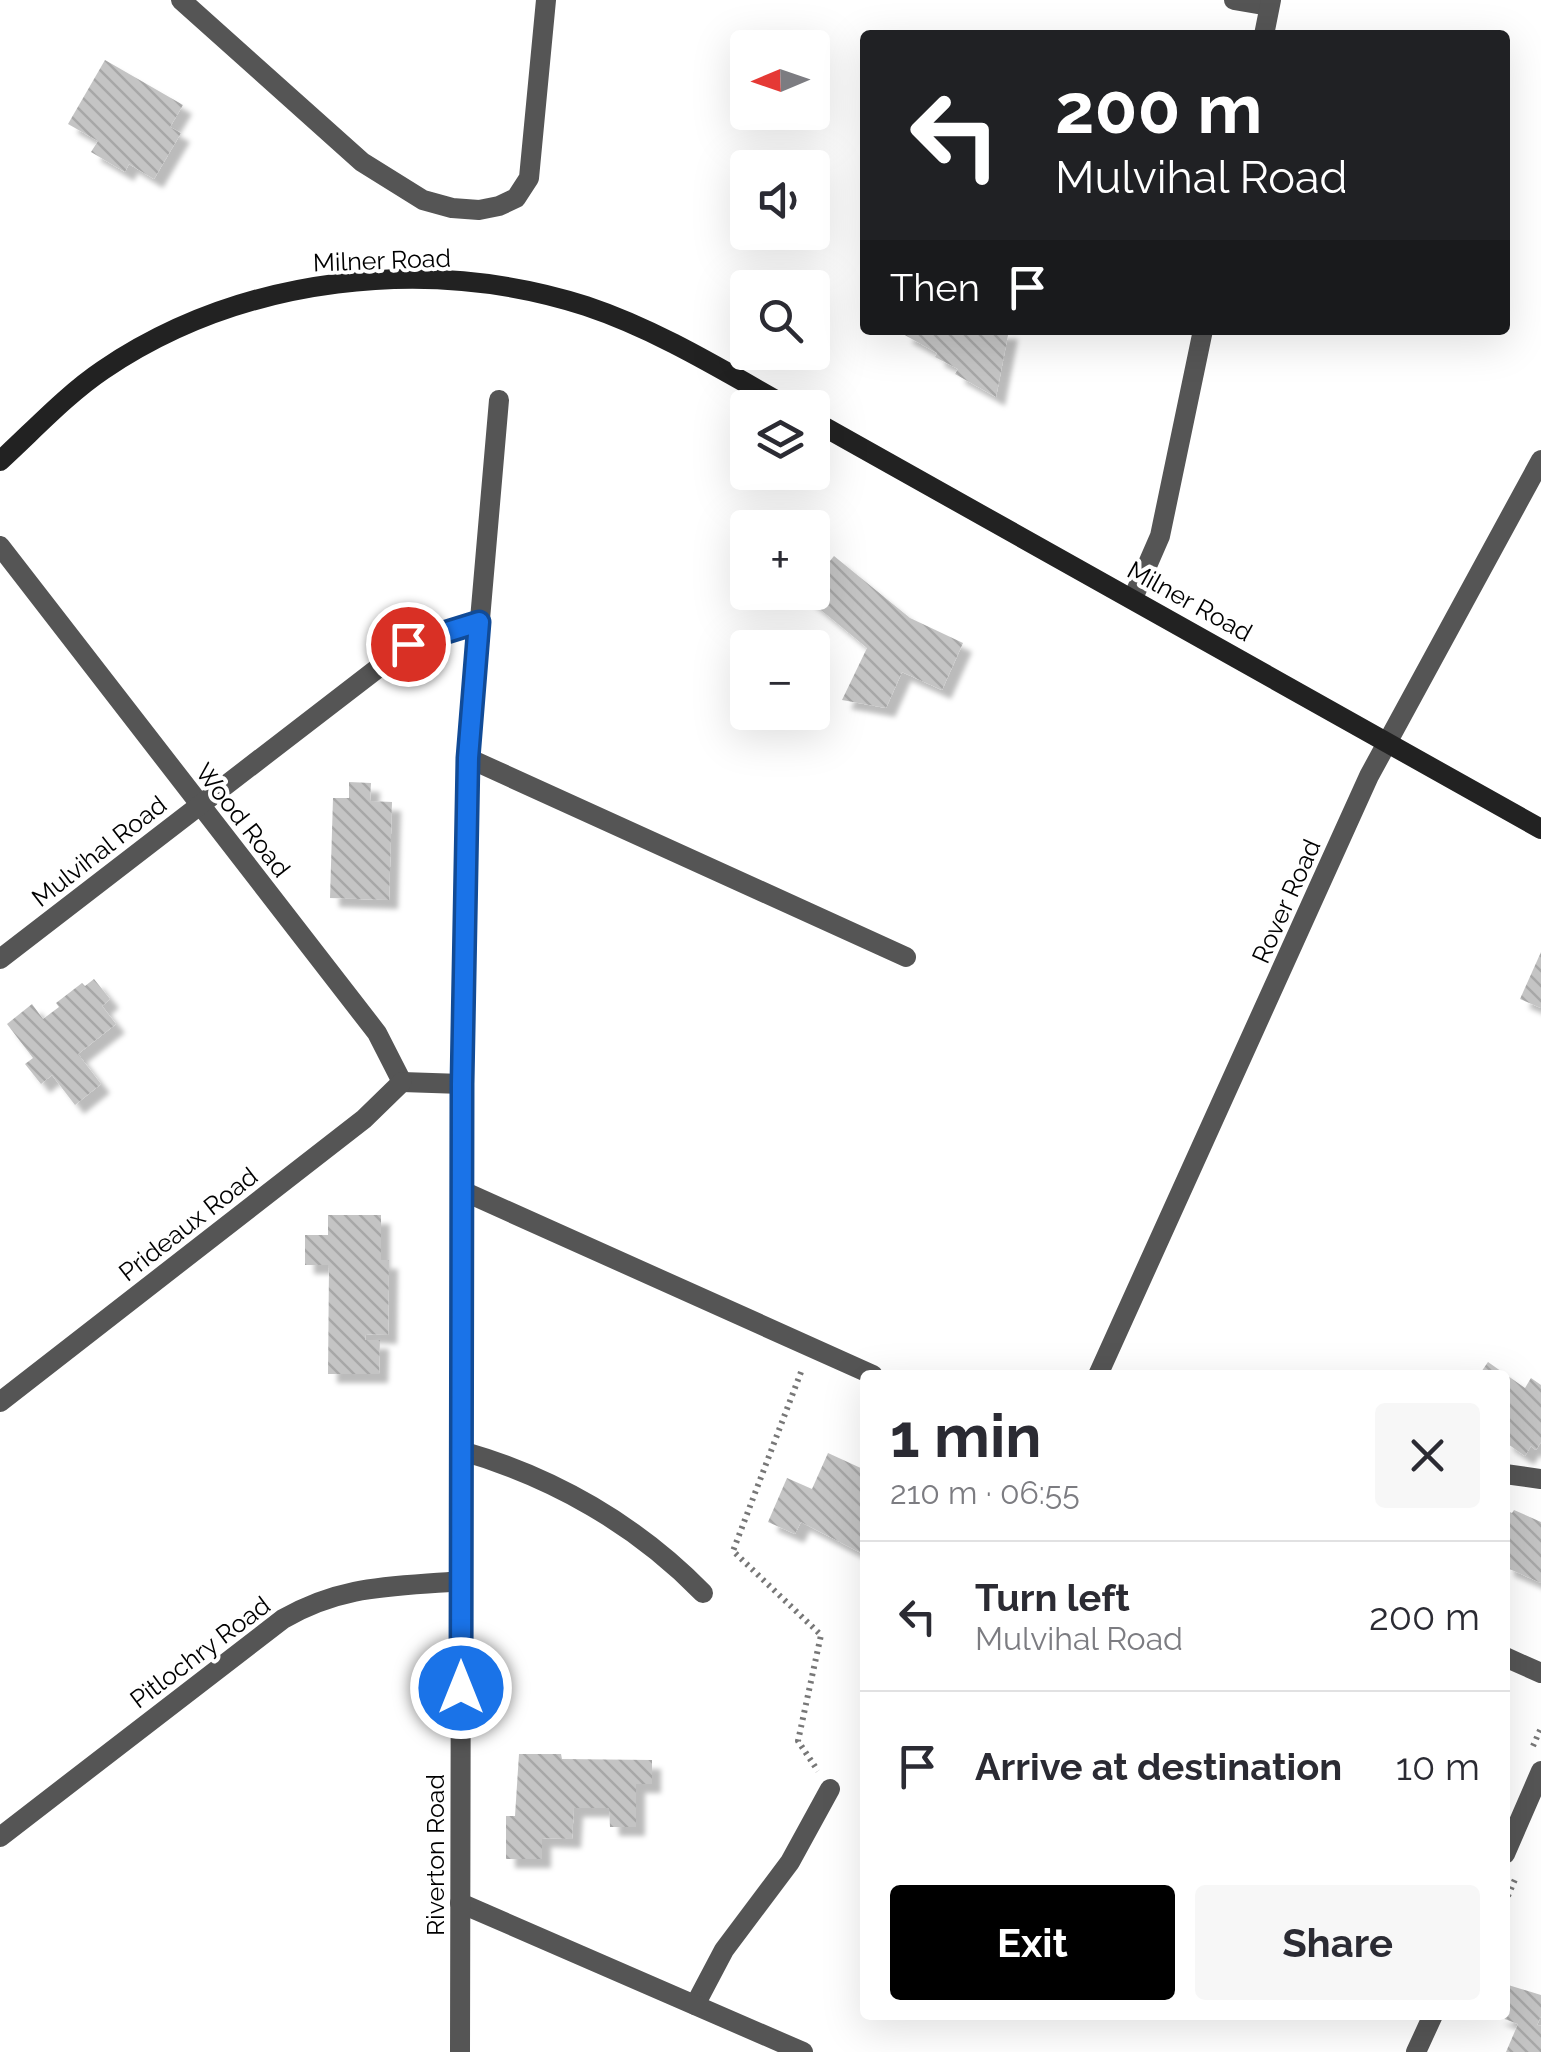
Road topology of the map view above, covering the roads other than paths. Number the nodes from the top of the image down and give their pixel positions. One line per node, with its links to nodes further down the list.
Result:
1 (181, 0): 2 (street)
2 (546, 0)
3 (1234, 0): 4 (street)
4 (1270, 3): 5 (street)
5 (1265, 30)
6 (1202, 335): 13 (street)
7 (758, 390): 11 (main road, Milner Road)
8 (499, 400): 14 (street, Riverton Road)
9 (830, 430): 13 (main road, Milner Road)
10 (1541, 460): 15 (street, Rover Road)
11 (0, 461)
12 (0, 546): 17 (street, Wood Road)
13 (1133, 598): 15 (main road, Milner Road)
14 (479, 622): 16 (street, Riverton Road); 17 (street, Mulvihal Road)
15 (1388, 741): 18 (main road, Milner Road); 25 (street, Rover Road)
16 (468, 758): 19 (street); 22 (street, Riverton Road)
17 (199, 804): 20 (street, Mulvihal Road); 21 (street, Wood Road)
18 (1541, 829)
19 (906, 956)
20 (0, 959)
21 (402, 1082): 22 (street); 26 (street, Prideaux Road)
22 (462, 1084): 23 (street, Riverton Road)
23 (463, 1191): 24 (street); 27 (street, Riverton Road)
24 (862, 1370)
25 (1100, 1370)
26 (0, 1402)
27 (462, 1451): 30 (street, Riverton Road); 31 (street)
28 (1510, 1475): 29 (street)
29 (1541, 1480)
30 (461, 1581): 36 (street, Pitlochry Road); 38 (street, Riverton Road)
31 (703, 1593)
32 (1510, 1659): 33 (street)
33 (1541, 1673)
34 (1541, 1772): 37 (street)
35 (830, 1788): 39 (street)
36 (0, 1837)
37 (1510, 1843)
38 (460, 1903): 39 (street); 41 (street, Riverton Road)
39 (695, 2005): 42 (street)
40 (1431, 2020): 43 (street)
41 (460, 2052)
42 (803, 2052)
43 (1416, 2052)

